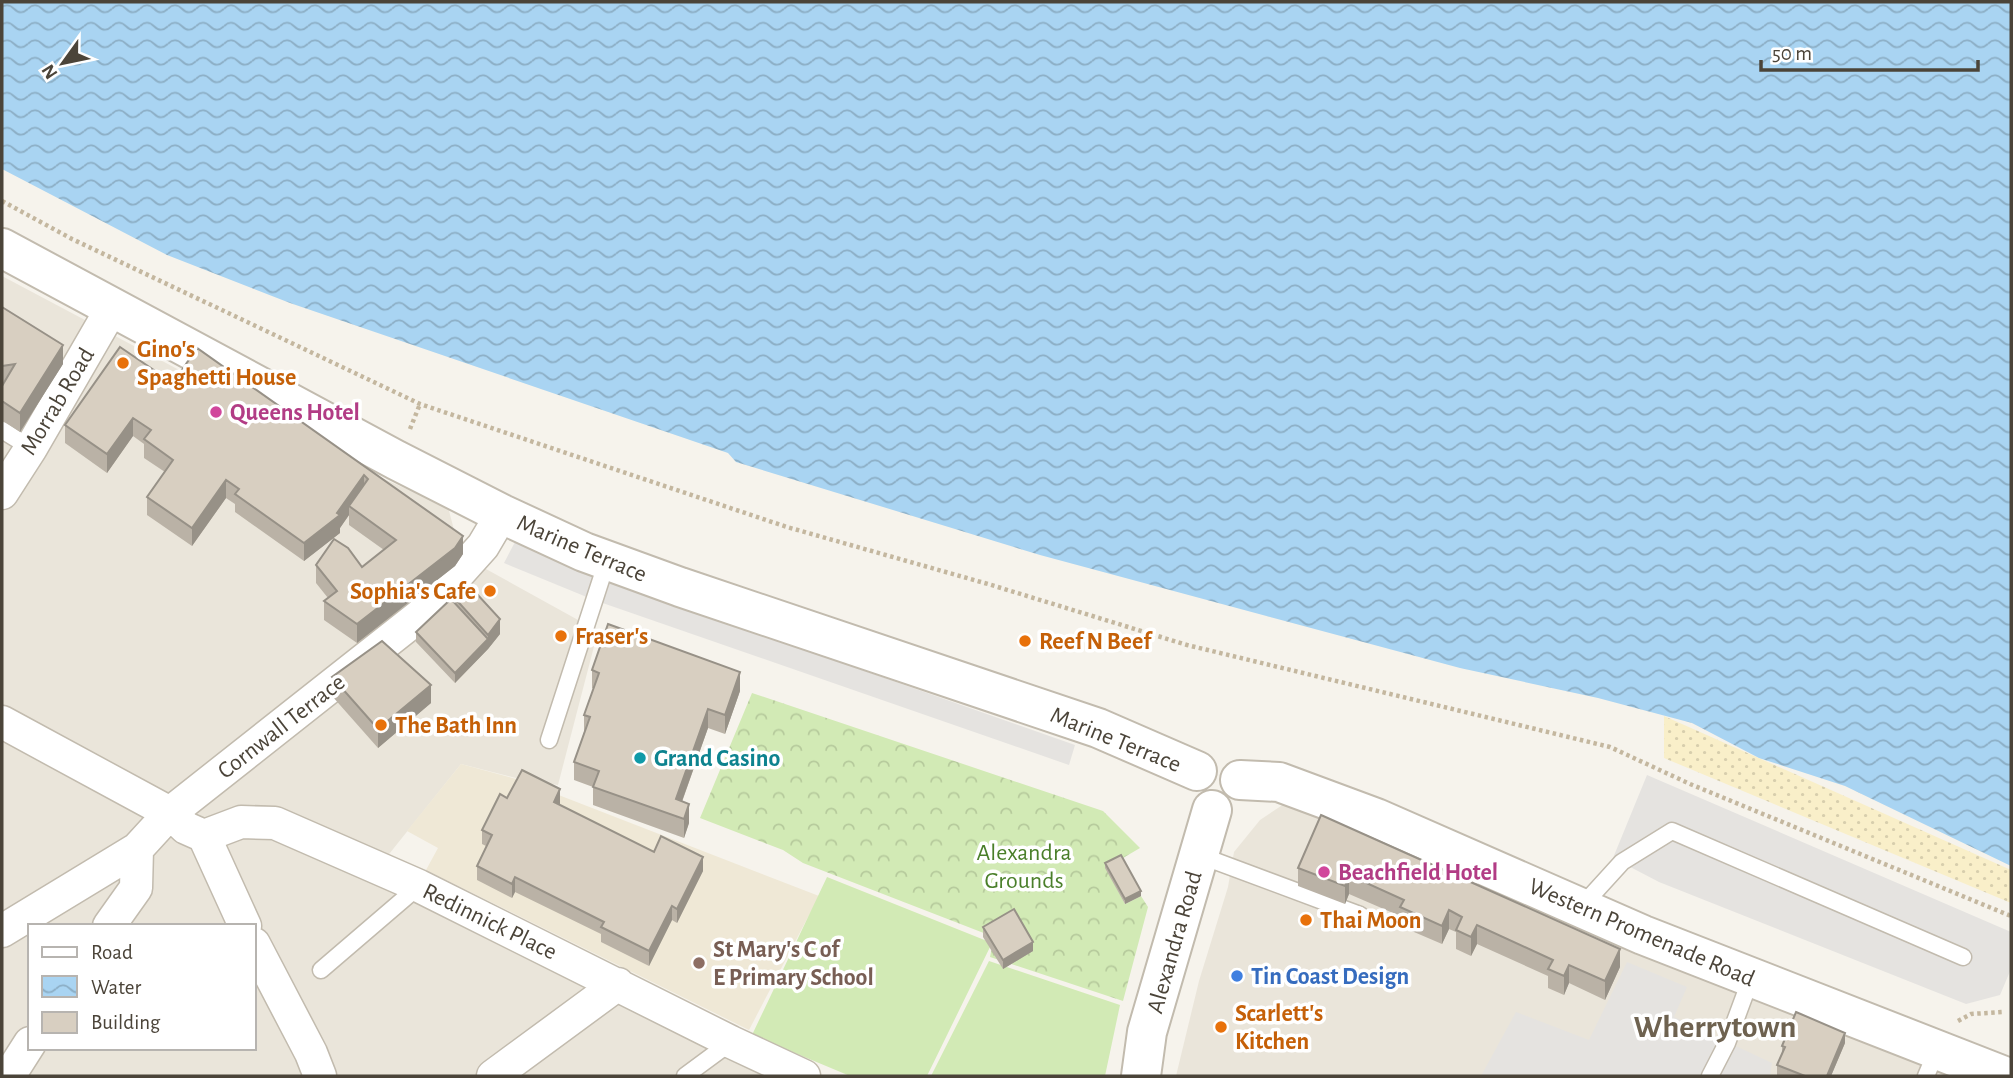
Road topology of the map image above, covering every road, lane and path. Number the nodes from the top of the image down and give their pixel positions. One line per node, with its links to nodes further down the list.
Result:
1 (2, 201): 4 (path)
2 (2, 248): 3 (street, Marine Terrace)
3 (112, 308): 7 (street, Morrab Road); 9 (street, Marine Terrace)
4 (420, 404): 6 (path); 23 (path)
5 (2, 430): 7 (lane)
6 (410, 430)
7 (31, 448): 8 (street, Morrab Road)
8 (2, 492)
9 (502, 514): 10 (street, Marine Terrace); 16 (street, Cornwall Terrace)
10 (607, 561): 12 (lane); 13 (street, Marine Terrace)
11 (2, 722): 16 (street)
12 (549, 740)
13 (1196, 771): 14 (street); 15 (street)
14 (1240, 780): 15 (street); 21 (street, Western Promenade Road)
15 (1212, 810): 19 (street, Alexandra Road)
16 (170, 813): 17 (street); 18 (street, Cornwall Terrace)
17 (204, 836): 20 (street, Redinnick Place); 25 (street)
18 (137, 849): 24 (street); 26 (street, Cornwall Terrace)
19 (1199, 855): 22 (lane); 40 (street, Alexandra Road)
20 (419, 886): 29 (lane); 31 (street, Redinnick Place)
21 (1581, 907): 28 (lane); 30 (street, Western Promenade Road)
22 (1360, 915)
23 (2011, 916)
24 (110, 924)
25 (244, 924)
26 (2, 931)
27 (256, 948): 36 (street)
28 (1963, 957)
29 (321, 970)
30 (1751, 978): 34 (street, Western Promenade Road); 41 (lane)
31 (618, 984): 32 (street, Redinnick Place); 37 (street)
32 (732, 1042): 38 (lane); 39 (street, Redinnick Place)
33 (28, 1046): 35 (street)
34 (1932, 1063): 42 (street, Western Promenade Road)
35 (9, 1076)
36 (320, 1076)
37 (494, 1076)
38 (685, 1076)
39 (804, 1076)
40 (1141, 1076)
41 (1710, 1076)
42 (2004, 1076)

